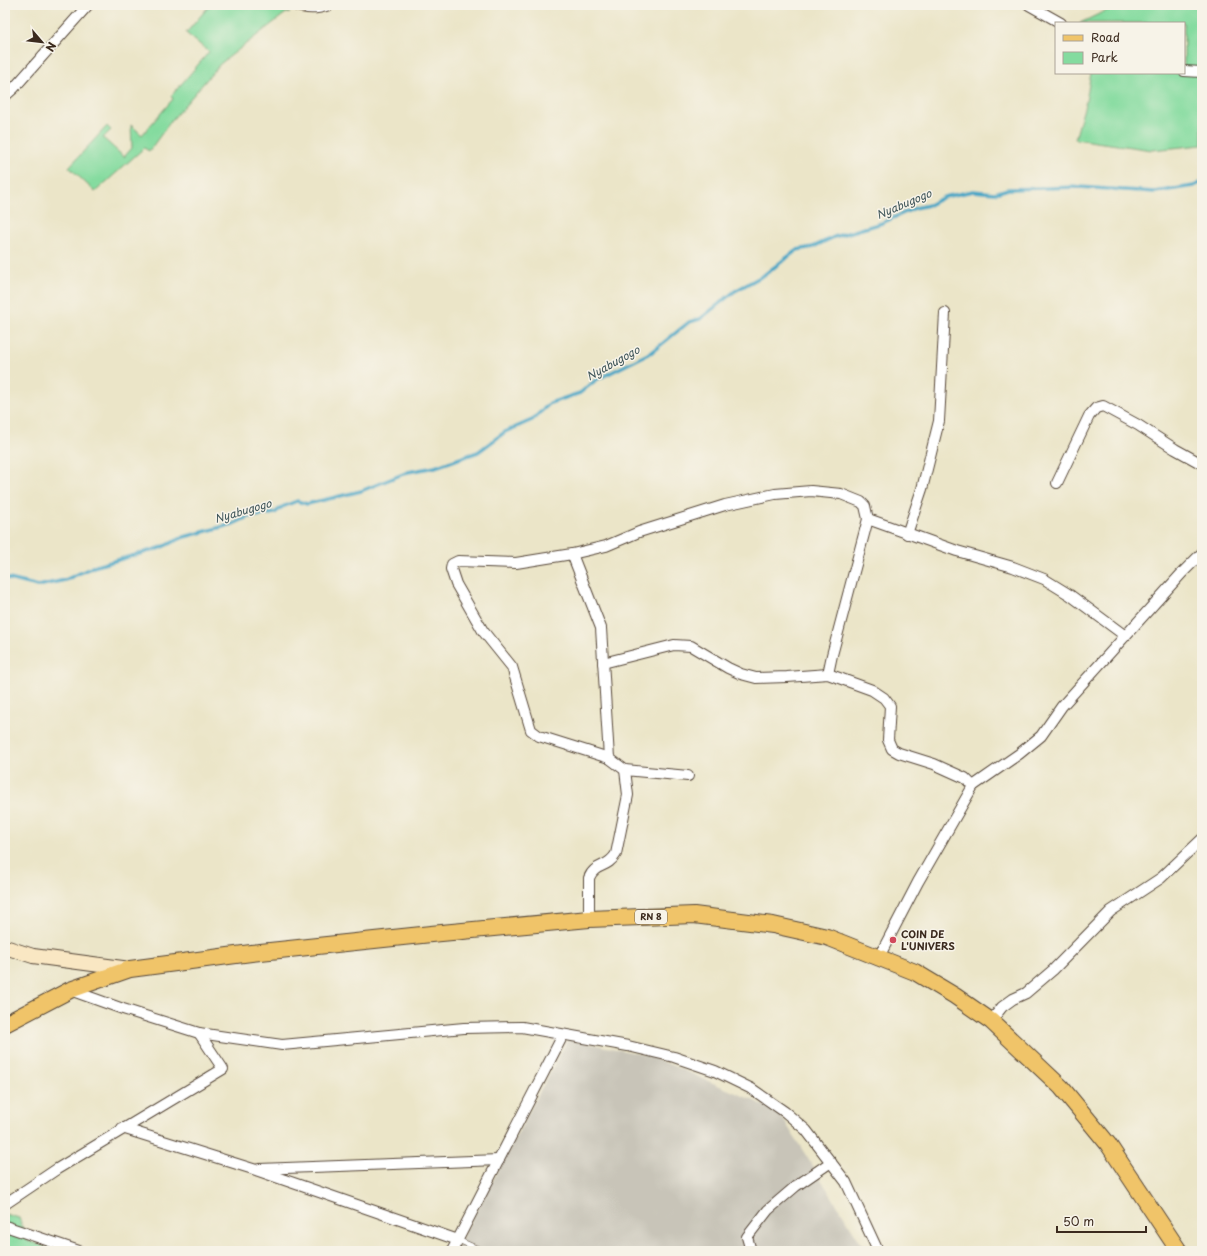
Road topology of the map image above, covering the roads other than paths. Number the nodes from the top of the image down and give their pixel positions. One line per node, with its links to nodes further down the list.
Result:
1 (88, 5): 8 (street)
2 (296, 5): 3 (street)
3 (329, 5)
4 (1029, 5): 5 (street)
5 (1059, 22)
6 (1185, 71): 7 (street)
7 (1202, 72)
8 (5, 96)
9 (945, 313): 13 (street)
10 (1202, 464): 11 (street)
11 (1057, 483)
12 (868, 519): 13 (street); 15 (street); 18 (street)
13 (907, 534): 16 (street)
14 (1202, 553): 16 (street)
15 (572, 554): 17 (street); 19 (street)
16 (1124, 635): 22 (street)
17 (603, 663): 18 (street); 19 (street)
18 (828, 674): 22 (street)
19 (609, 758): 20 (street)
20 (625, 770): 21 (street); 24 (street)
21 (688, 776)
22 (973, 786): 26 (street)
23 (1202, 839): 29 (street)
24 (589, 919): 26 (main road, RN 8); 27 (main road, RN 8)
25 (5, 947): 27 (street)
26 (879, 957): 29 (main road, RN 8)
27 (130, 969): 28 (main road, RN 8)
28 (70, 990): 30 (main road, RN 8); 31 (street)
29 (991, 1021): 45 (main road, RN 8)
30 (5, 1024)
31 (199, 1033): 32 (street); 33 (street)
32 (563, 1035): 34 (street); 35 (street)
33 (122, 1128): 36 (street); 37 (street)
34 (499, 1160): 36 (street); 39 (street)
35 (831, 1162): 43 (street); 44 (street)
36 (253, 1169): 39 (street)
37 (5, 1204)
38 (5, 1226): 40 (street)
39 (458, 1240): 41 (street); 42 (lane)
40 (79, 1251)
41 (452, 1251)
42 (483, 1251)
43 (751, 1251)
44 (878, 1251)
45 (1179, 1251)

